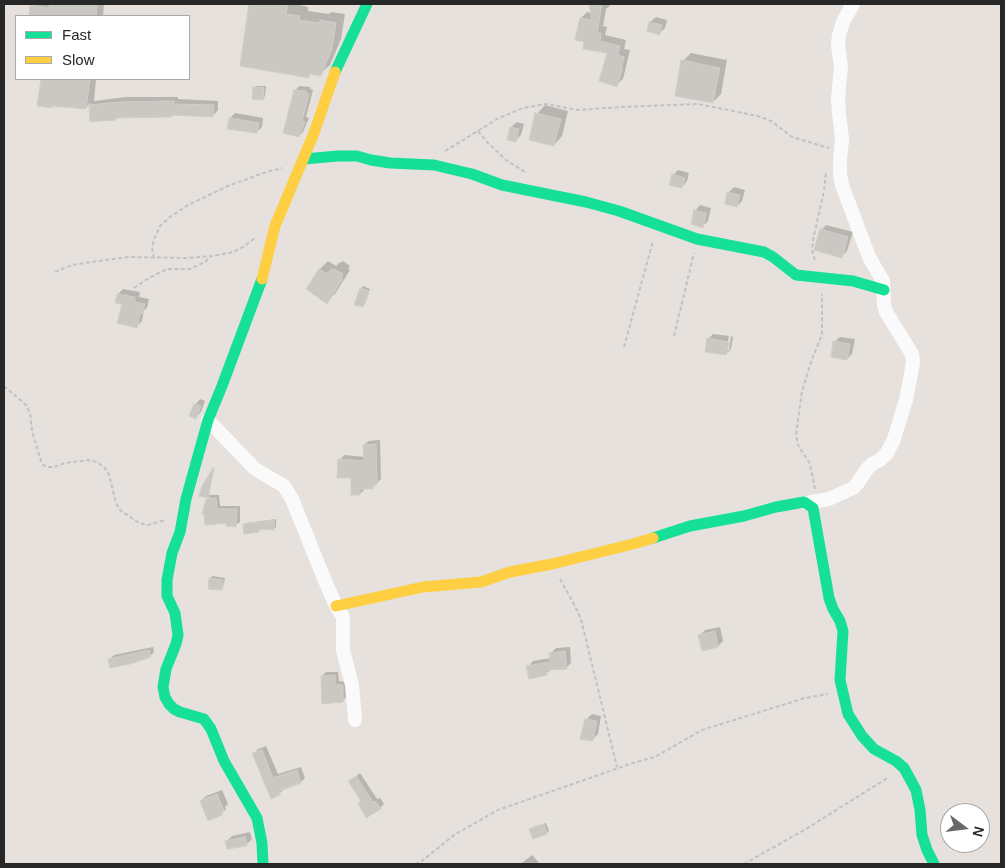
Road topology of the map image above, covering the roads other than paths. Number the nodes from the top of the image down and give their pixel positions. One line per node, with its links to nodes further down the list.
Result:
1 (367, 4): 3 (street)
2 (853, 4): 4 (street)
3 (302, 163): 4 (street); 5 (street)
4 (884, 290): 6 (street)
5 (208, 420): 7 (street); 9 (street)
6 (811, 502): 7 (street); 10 (street)
7 (336, 606): 8 (street)
8 (355, 720)
9 (262, 864)
10 (934, 864)

